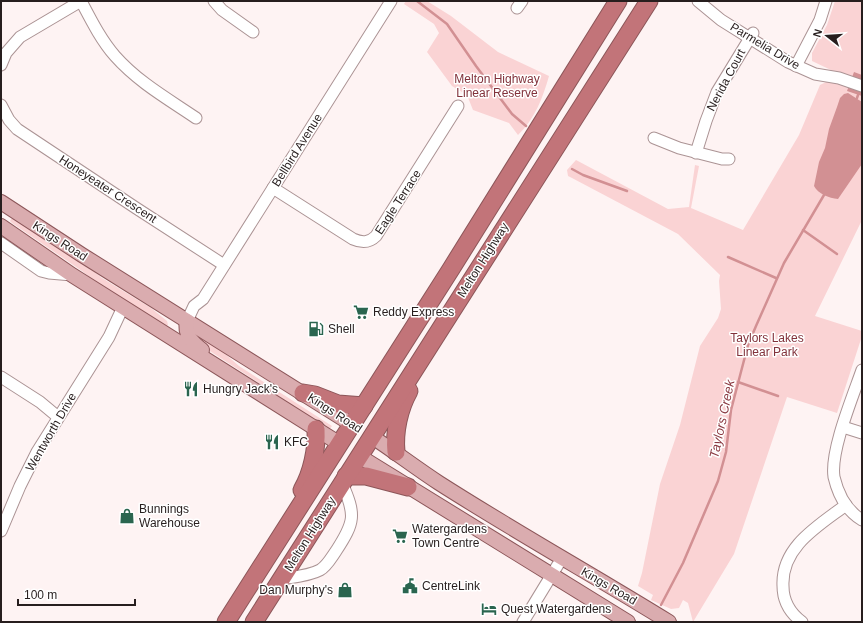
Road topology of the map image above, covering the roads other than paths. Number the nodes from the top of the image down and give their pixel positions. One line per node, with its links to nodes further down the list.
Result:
1 (81, 1): 11 (street); 15 (street)
2 (214, 1): 8 (street)
3 (391, 1): 19 (street, Bellbird Avenue)
4 (618, 1): 35 (highway, Melton Highway)
5 (649, 1): 25 (highway, Melton Highway)
6 (698, 1): 9 (street, Parmelia Drive)
7 (826, 1): 10 (street)
8 (253, 32)
9 (751, 36): 10 (street, Parmelia Drive); 17 (street, Nerida Court)
10 (798, 63): 12 (street, Parmelia Drive)
11 (1, 65)
12 (862, 86)
13 (1, 105): 24 (street, Honeyeater Crescent)
14 (458, 106): 19 (street, Eagle Terrace)
15 (196, 118)
16 (654, 138): 17 (street)
17 (696, 153): 18 (street)
18 (729, 159)
19 (273, 188): 24 (street, Bellbird Avenue)
20 (6, 206): 23 (main road, Kings Road); 27 (main road)
21 (1, 226): 26 (main road, Kings Road)
22 (1, 243): 26 (street)
23 (82, 256): 29 (main road, Kings Road); 30 (main road)
24 (224, 265): 29 (street, Bellbird Avenue)
25 (477, 269): 41 (highway, Melton Highway); 43 (highway)
26 (72, 275): 27 (main road, Kings Road)
27 (95, 289): 28 (main road, Kings Road)
28 (126, 309): 30 (main road, Kings Road); 36 (street, Wentworth Drive)
29 (189, 322): 33 (main road); 34 (main road, Kings Road)
30 (177, 341): 33 (main road, Kings Road)
31 (862, 370): 38 (street)
32 (1, 377): 36 (street)
33 (254, 390): 39 (main road, Kings Road)
34 (303, 393): 35 (highway); 37 (main road, Kings Road)
35 (364, 406): 37 (highway, Melton Highway)
36 (60, 414): 48 (street, Wentworth Drive)
37 (353, 424): 41 (highway, Kings Road); 42 (highway, Melton Highway)
38 (843, 427): 40 (street); 47 (street)
39 (316, 429): 42 (main road, Kings Road); 50 (highway)
40 (862, 433)
41 (371, 436): 43 (main road, Kings Road); 44 (highway, Melton Highway)
42 (340, 444): 44 (highway, Kings Road); 50 (highway, Melton Highway)
43 (396, 452): 52 (main road, Kings Road)
44 (359, 456): 45 (highway, Melton Highway); 46 (main road, Kings Road)
45 (344, 479): 46 (highway); 54 (highway, Melton Highway); 54 (street)
46 (408, 487): 53 (main road, Kings Road)
47 (846, 505): 49 (street); 61 (street)
48 (5, 511): 51 (street, Wentworth Drive)
49 (862, 520)
50 (286, 529): 55 (highway, Melton Highway)
51 (1, 531)
52 (564, 560): 53 (street); 60 (main road, Kings Road)
53 (554, 577): 57 (street); 58 (street); 59 (main road, Kings Road)
54 (281, 579): 56 (highway, Melton Highway)
55 (226, 622)
56 (254, 622)
57 (523, 622)
58 (530, 622)
59 (628, 622)
60 (669, 622)
61 (802, 622)

